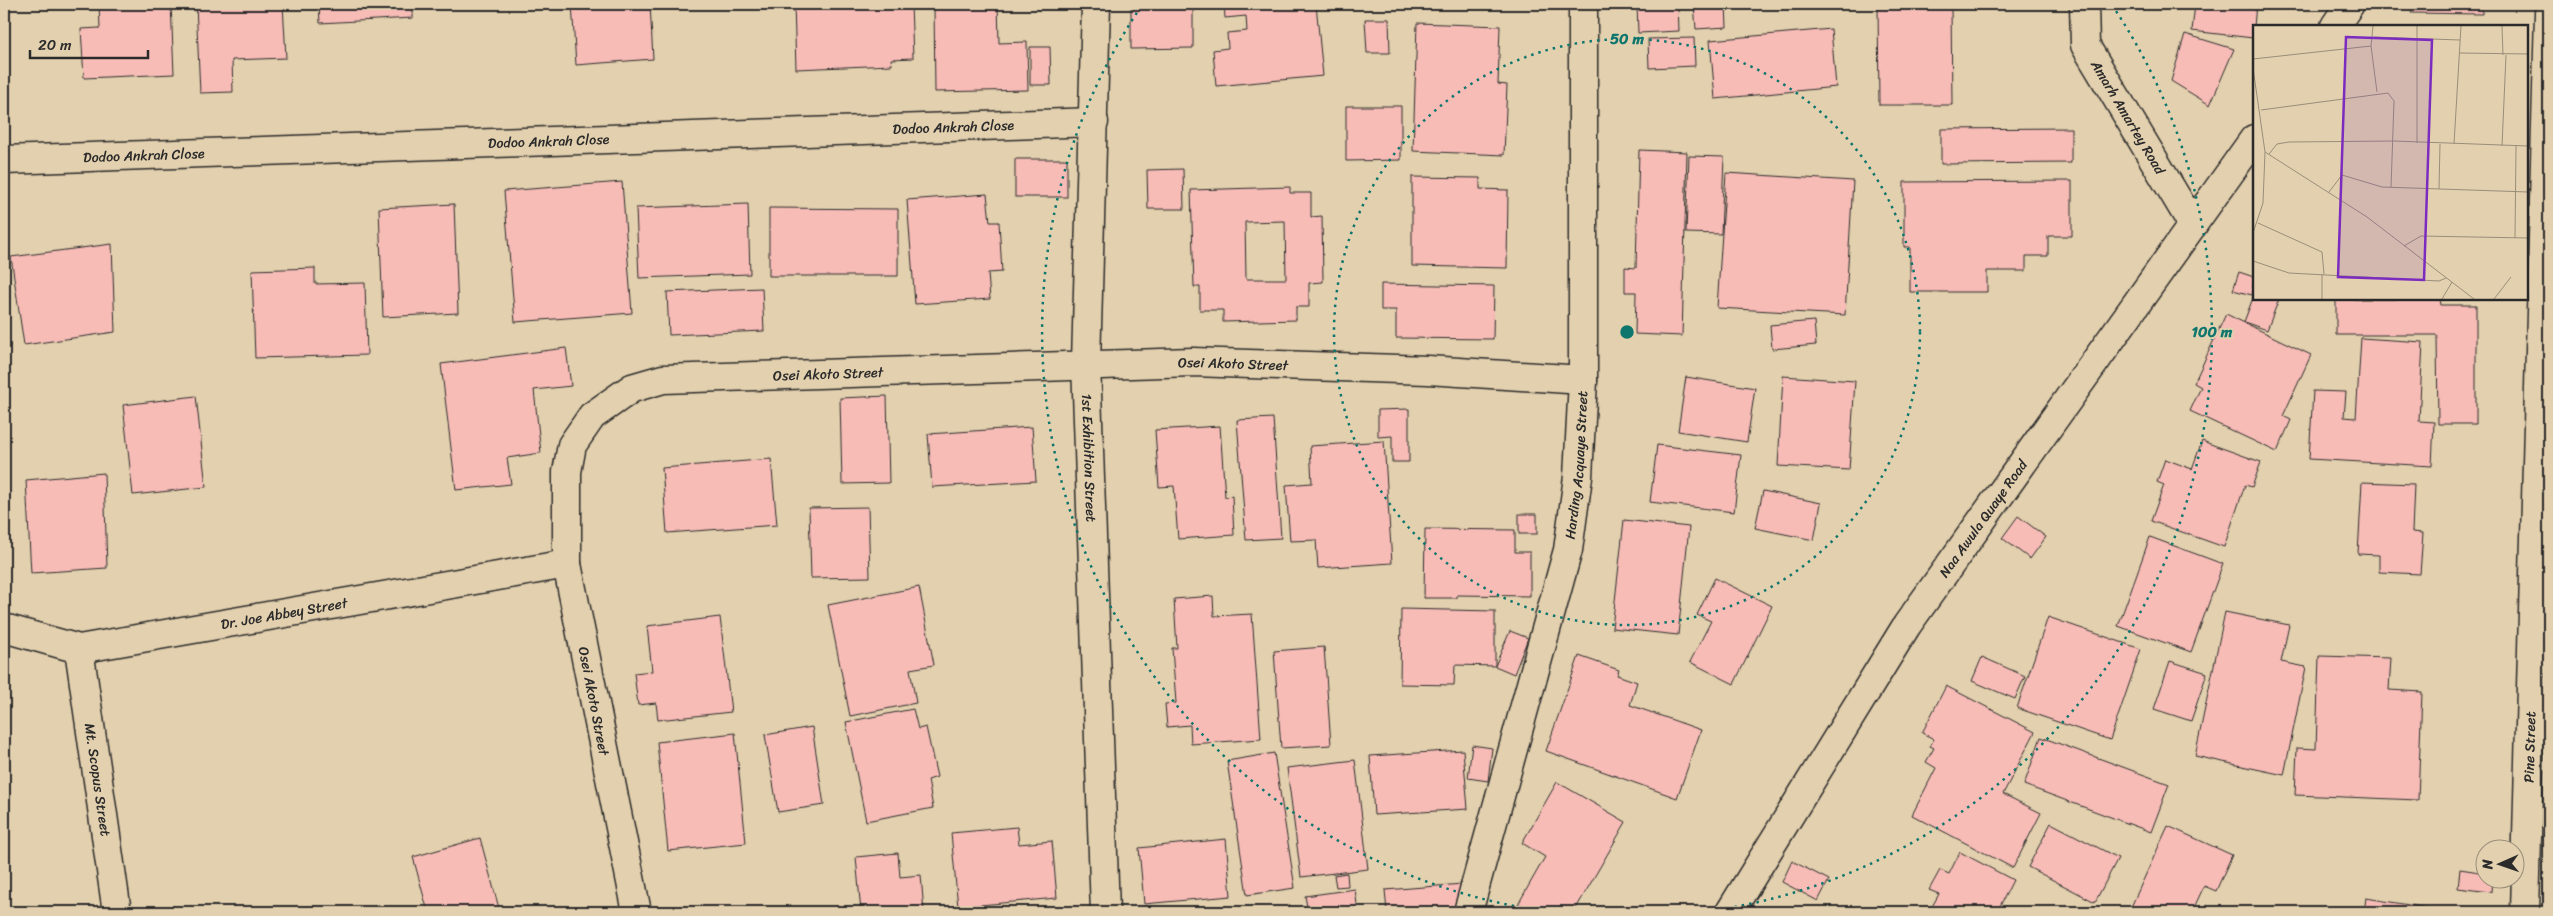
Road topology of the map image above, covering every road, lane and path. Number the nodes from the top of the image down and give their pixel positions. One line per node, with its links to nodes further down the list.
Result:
1 (1096, 4): 7 (street, 1st Exhibition Street)
2 (1583, 4): 12 (street, Harding Acquaye Street)
3 (2084, 4): 10 (street, Amarh Amartey Road)
4 (2350, 4): 6 (street)
5 (2549, 13): 21 (street, Pine Street)
6 (2335, 25)
7 (1094, 122): 9 (street, Dodoo Ankrah Close); 11 (street, 1st Exhibition Street)
8 (2253, 140): 10 (street, Naa Awula Quaye Road)
9 (4, 160)
10 (2193, 225): 20 (street, Naa Awula Quaye Road)
11 (1086, 363): 12 (street, Osei Akoto Street); 13 (street, Osei Akoto Street); 18 (street, 1st Exhibition Street)
12 (1583, 380): 19 (street, Harding Acquaye Street)
13 (567, 564): 15 (street, Dr. Joe Abbey Street); 17 (street, Osei Akoto Street)
14 (4, 628): 15 (street, Dr. Joe Abbey Street)
15 (78, 649): 16 (street, Mt. Scopus Street)
16 (117, 912)
17 (637, 912)
18 (1104, 912)
19 (1468, 912)
20 (1730, 912)
21 (2525, 912)

